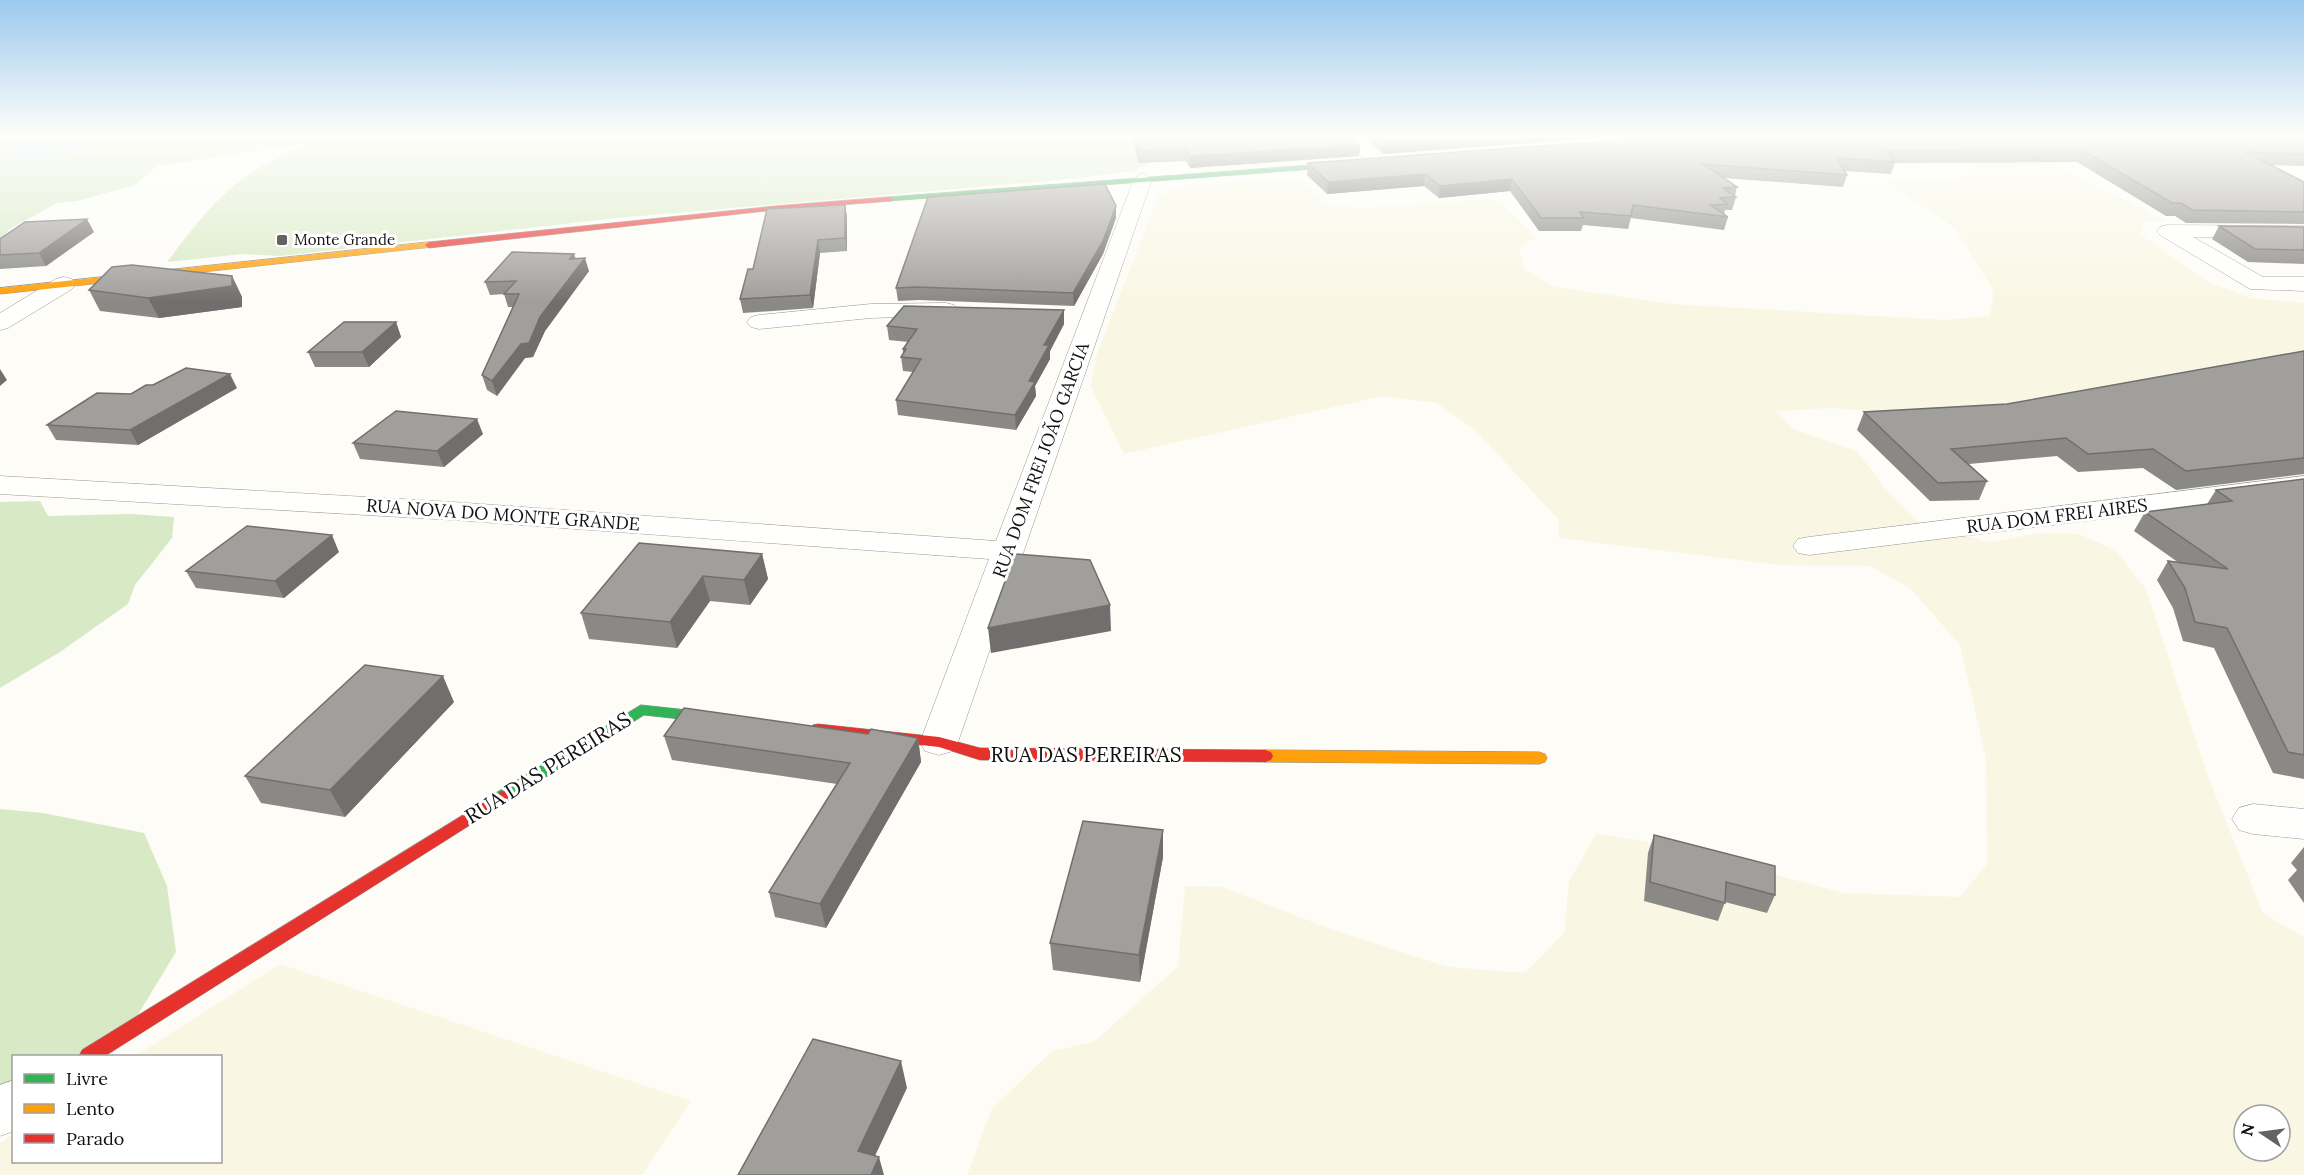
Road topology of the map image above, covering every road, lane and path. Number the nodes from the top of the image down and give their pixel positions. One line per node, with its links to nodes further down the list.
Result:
1 (980, 192): 4 (main road)
2 (1137, 192): 13 (street, RUA DOM FREI JOÃO GARCIA)
3 (2304, 232): 5 (street)
4 (64, 284): 6 (main road); 9 (street)
5 (2304, 284)
6 (0, 291)
7 (963, 310): 8 (street)
8 (759, 322)
9 (0, 323)
10 (0, 485): 13 (street, RUA NOVA DO MONTE GRANDE)
11 (2304, 485): 12 (street, RUA DOM FREI AIRES)
12 (1809, 546)
13 (1006, 551): 16 (street, RUA DOM FREI JOÃO GARCIA)
14 (736, 720): 20 (main road, RUA DAS PEREIRAS)
15 (808, 728): 16 (main road, RUA DAS PEREIRAS)
16 (939, 742): 17 (main road, RUA DAS PEREIRAS)
17 (1539, 758)
18 (2253, 819): 19 (street)
19 (2304, 824)
20 (90, 1055)

